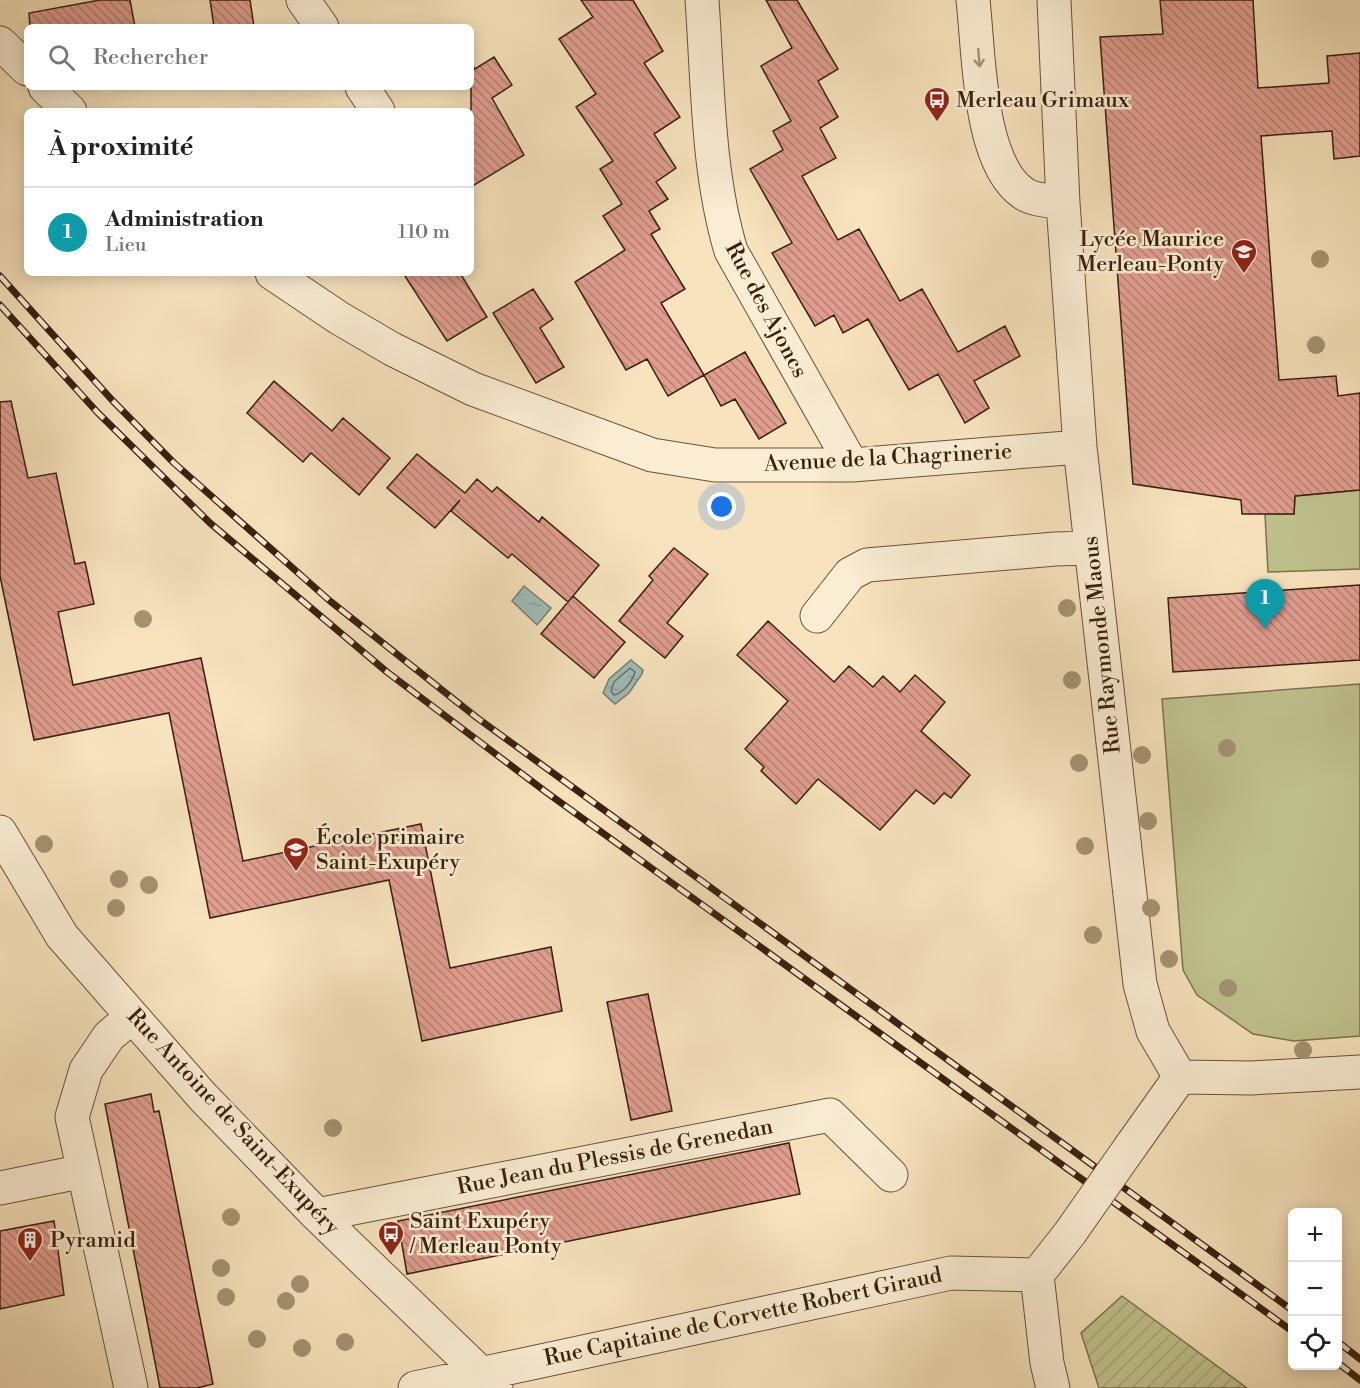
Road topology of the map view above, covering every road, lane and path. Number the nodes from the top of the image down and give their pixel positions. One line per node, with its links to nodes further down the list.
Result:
1 (303, 0): 5 (street)
2 (702, 0): 15 (street, Rue des Ajoncs)
3 (973, 0): 12 (street, one-way to 12)
4 (1054, 0): 12 (street, Rue Raymonde Maous)
5 (319, 24)
6 (0, 43): 7 (street)
7 (24, 66)
8 (48, 90): 10 (street)
9 (364, 90): 11 (street)
10 (67, 108)
11 (376, 108)
12 (1063, 203): 14 (street, Rue Raymonde Maous)
13 (277, 276): 15 (street, Avenue de la Chagrinerie)
14 (1080, 447): 15 (street, Avenue de la Chagrinerie); 16 (street, Rue Raymonde Maous)
15 (852, 465)
16 (1091, 548): 17 (street); 21 (street, Rue Raymonde Maous)
17 (817, 616)
18 (0, 832): 19 (street, Rue Antoine de Saint-Exupéry)
19 (132, 1017): 22 (street); 25 (street, Rue Antoine de Saint-Exupéry)
20 (1360, 1072): 21 (street)
21 (1180, 1077): 26 (street, bridge)
22 (84, 1171): 24 (street); 28 (street)
23 (891, 1175): 25 (street, Rue Jean du Plessis de Grenedan)
24 (0, 1188)
25 (317, 1215): 27 (street, Rue Antoine de Saint-Exupéry)
26 (1037, 1275): 27 (street, Rue Capitaine de Corvette Robert Giraud); 30 (street)
27 (490, 1381): 29 (street, Rue Capitaine de Corvette Robert Giraud)
28 (131, 1388)
29 (415, 1388)
30 (1053, 1388)

